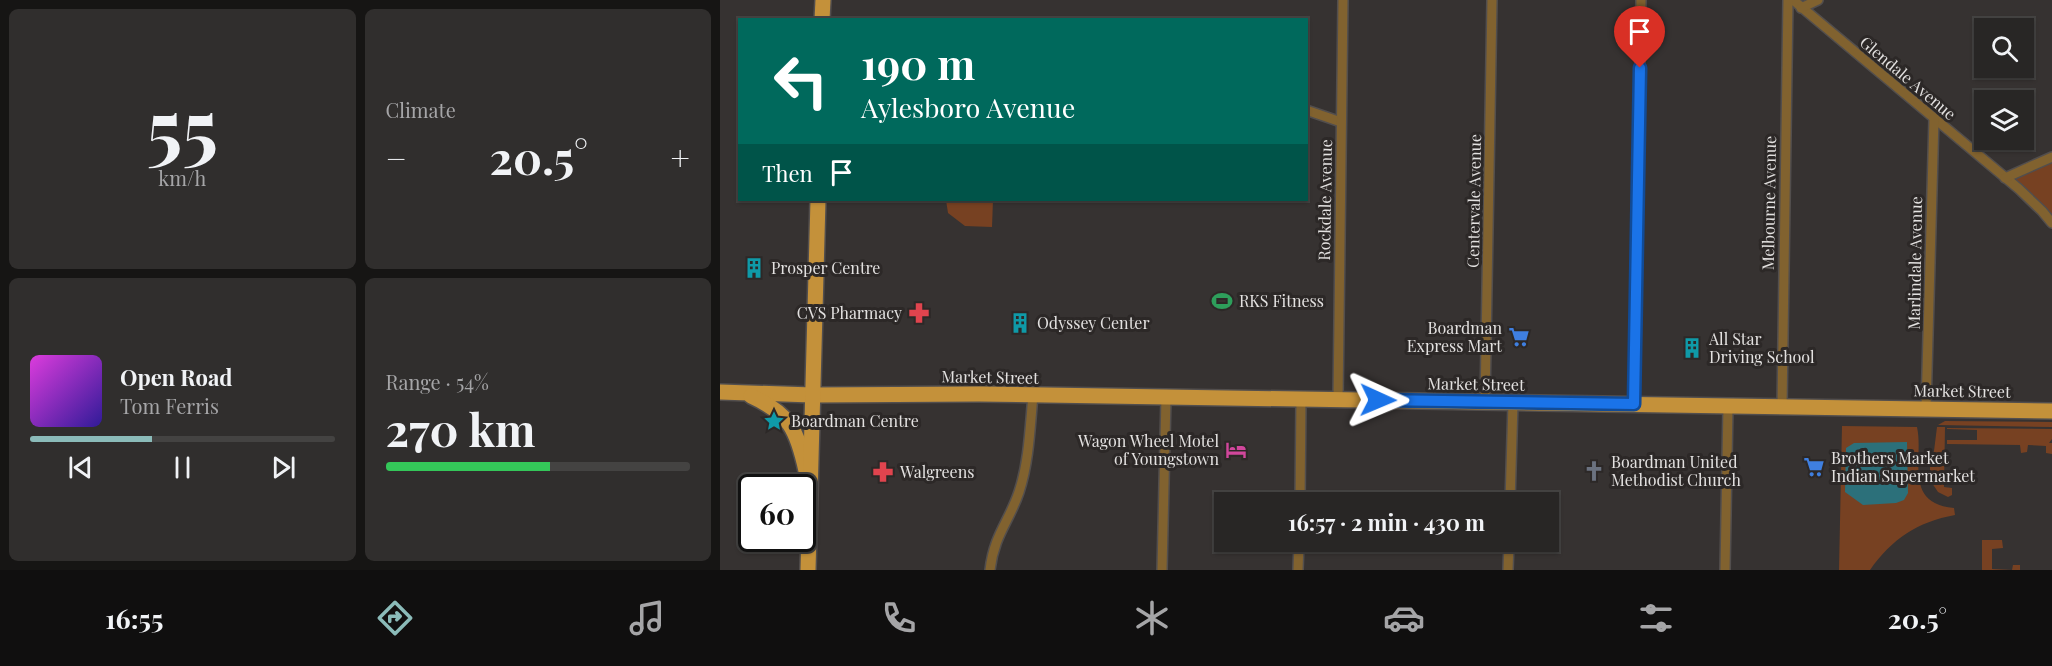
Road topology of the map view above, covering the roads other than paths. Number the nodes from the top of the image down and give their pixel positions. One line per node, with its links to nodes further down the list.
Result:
1 (823, 0): 9 (main road)
2 (1343, 0): 12 (street, Rockdale Avenue)
3 (1492, 0): 24 (street, Centervale Avenue)
4 (1641, 0): 26 (street)
5 (1788, 0): 28 (street, Melbourne Avenue)
6 (1793, 0): 8 (street, Glendale Avenue)
7 (1818, 0): 8 (street)
8 (1801, 8): 11 (street, Glendale Avenue)
9 (822, 18)
10 (1308, 111): 12 (street)
11 (1934, 118): 14 (street, Glendale Avenue); 29 (street, Marlindale Avenue)
12 (1341, 122): 23 (street, Rockdale Avenue)
13 (2052, 158): 14 (street)
14 (2005, 178): 16 (street, Glendale Avenue)
15 (818, 201): 19 (main road)
16 (2052, 223)
17 (720, 393): 18 (main road, Market Street)
18 (746, 393): 19 (main road, Market Street); 31 (main road)
19 (812, 395): 20 (main road, Market Street); 32 (main road)
20 (1033, 395): 21 (main road, Market Street); 39 (street)
21 (1166, 398): 22 (main road, Market Street); 40 (street)
22 (1301, 399): 23 (main road, Market Street); 33 (street)
23 (1338, 400): 24 (main road, Market Street)
24 (1485, 402): 25 (main road, Market Street)
25 (1513, 403): 26 (main road, Market Street); 34 (street)
26 (1634, 404): 27 (main road, Market Street)
27 (1728, 406): 28 (main road, Market Street); 43 (street)
28 (1782, 407): 29 (main road, Market Street)
29 (1926, 408): 30 (main road, Market Street)
30 (2052, 411)
31 (805, 474)
32 (810, 474)
33 (1300, 492)
34 (1510, 492)
35 (808, 552): 38 (main road)
36 (1299, 552): 41 (street)
37 (1509, 552): 42 (street)
38 (808, 570)
39 (990, 570)
40 (1162, 570)
41 (1299, 570)
42 (1508, 570)
43 (1725, 570)

